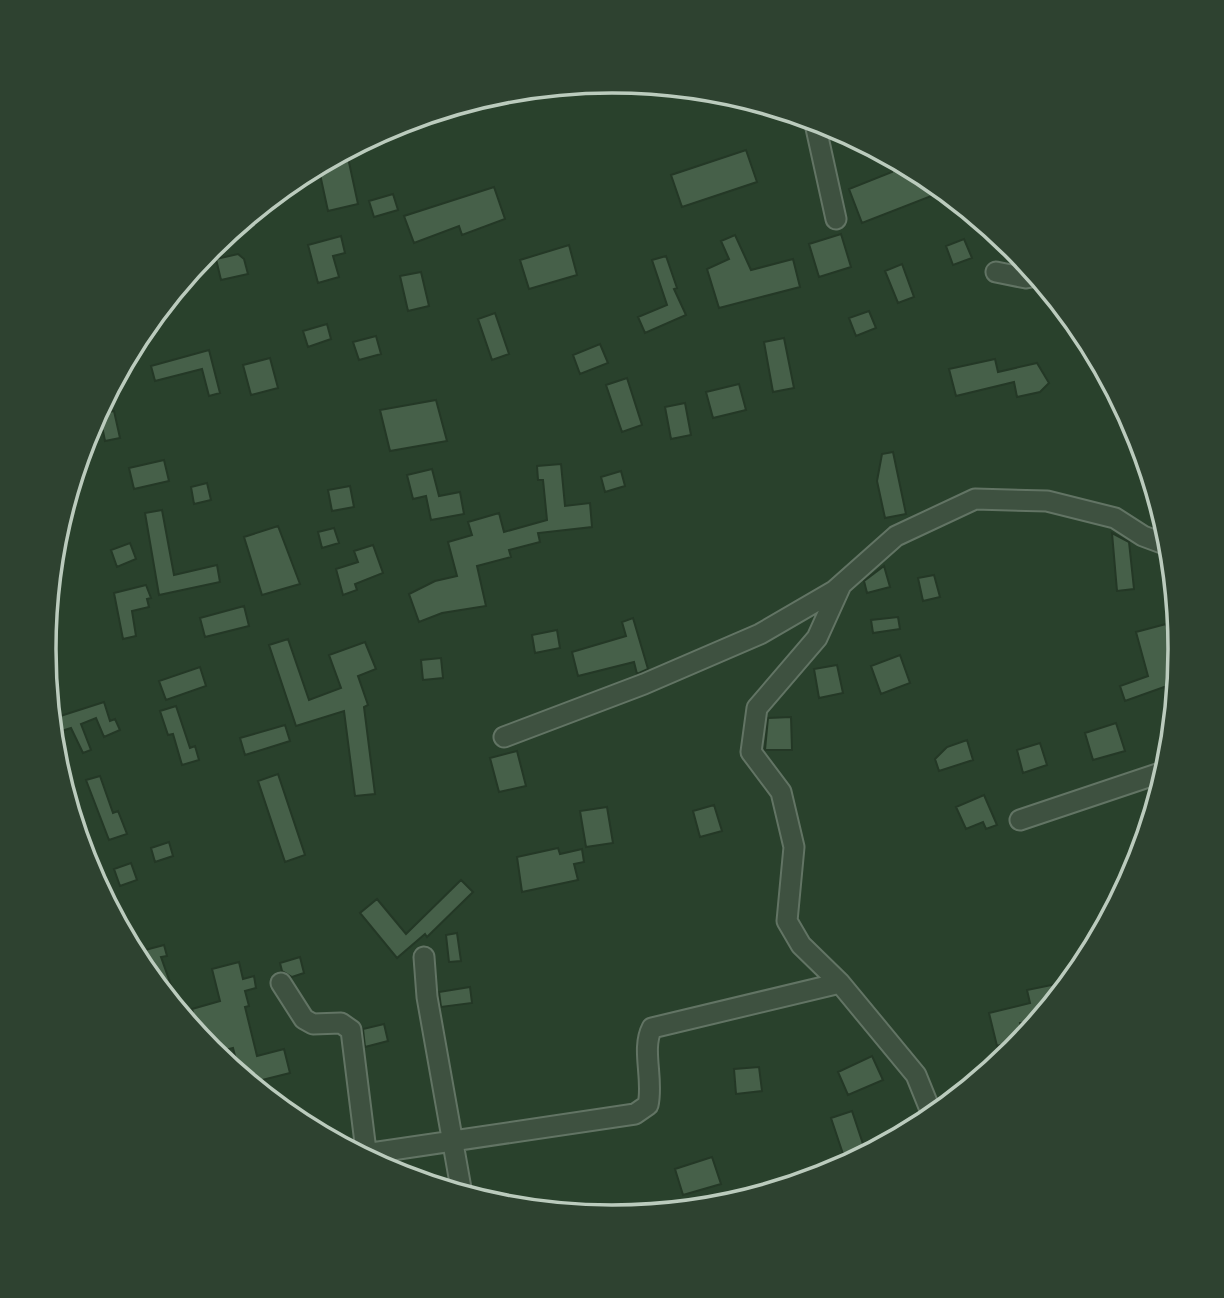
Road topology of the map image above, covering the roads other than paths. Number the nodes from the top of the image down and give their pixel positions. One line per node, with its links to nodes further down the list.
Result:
1 (817, 132): 2 (street)
2 (836, 219)
3 (996, 272): 4 (street)
4 (1026, 278)
5 (1157, 541): 6 (street)
6 (842, 584): 7 (street); 12 (street)
7 (504, 737)
8 (1153, 775): 9 (street)
9 (1020, 820)
10 (424, 957): 14 (street)
11 (281, 983): 15 (street)
12 (840, 983): 13 (street); 14 (street)
13 (928, 1106)
14 (453, 1140): 16 (street); 17 (street)
15 (363, 1146)
16 (378, 1153)
17 (460, 1184)

